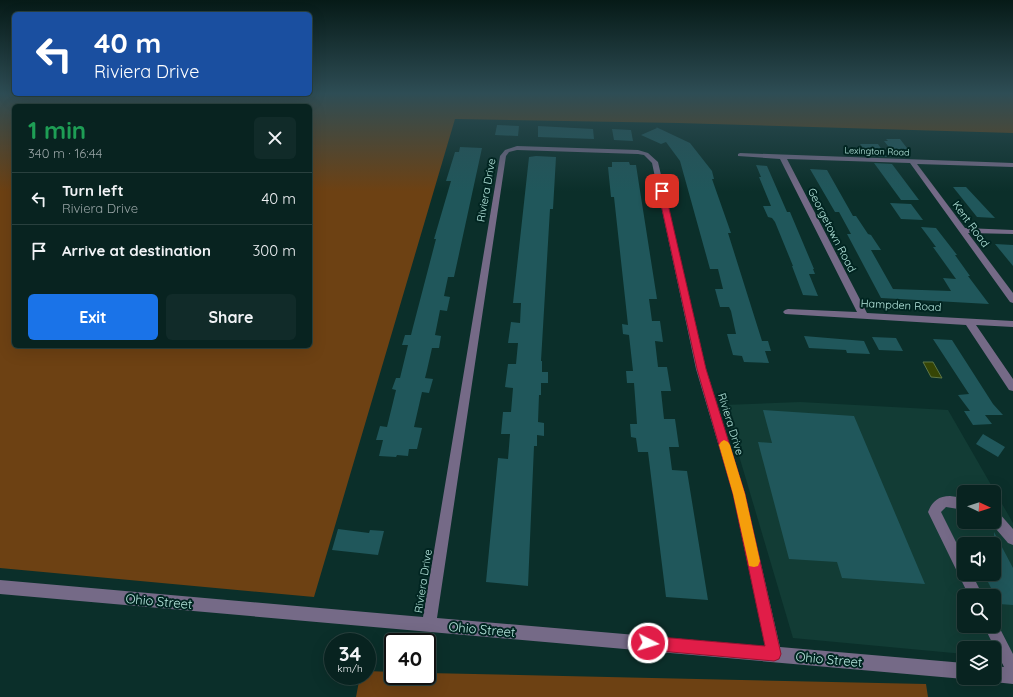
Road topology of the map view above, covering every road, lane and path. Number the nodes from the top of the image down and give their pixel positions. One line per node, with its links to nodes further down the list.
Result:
1 (740, 155): 2 (street, Lexington Road)
2 (782, 156): 3 (street, Lexington Road); 9 (street, Georgetown Road)
3 (912, 161): 4 (street, Lexington Road); 5 (street, Kent Road)
4 (1013, 165)
5 (961, 230): 6 (street); 7 (street, Kent Road)
6 (1013, 232)
7 (1013, 300)
8 (788, 312): 9 (street, Hampden Road)
9 (863, 315): 10 (street, Hampden Road)
10 (968, 321): 11 (street, Hampden Road); 12 (street)
11 (1013, 324)
12 (1013, 387)
13 (957, 503): 16 (street)
14 (1001, 525): 15 (street)
15 (1013, 539)
16 (957, 559)
17 (0, 587): 18 (street, Ohio Street)
18 (429, 624): 20 (street, Ohio Street); 20 (street, Riviera Drive)
19 (994, 633): 22 (street)
20 (774, 654): 21 (street, Ohio Street)
21 (957, 670)
22 (1013, 670)
23 (1001, 675): 24 (street)
24 (1013, 676)

